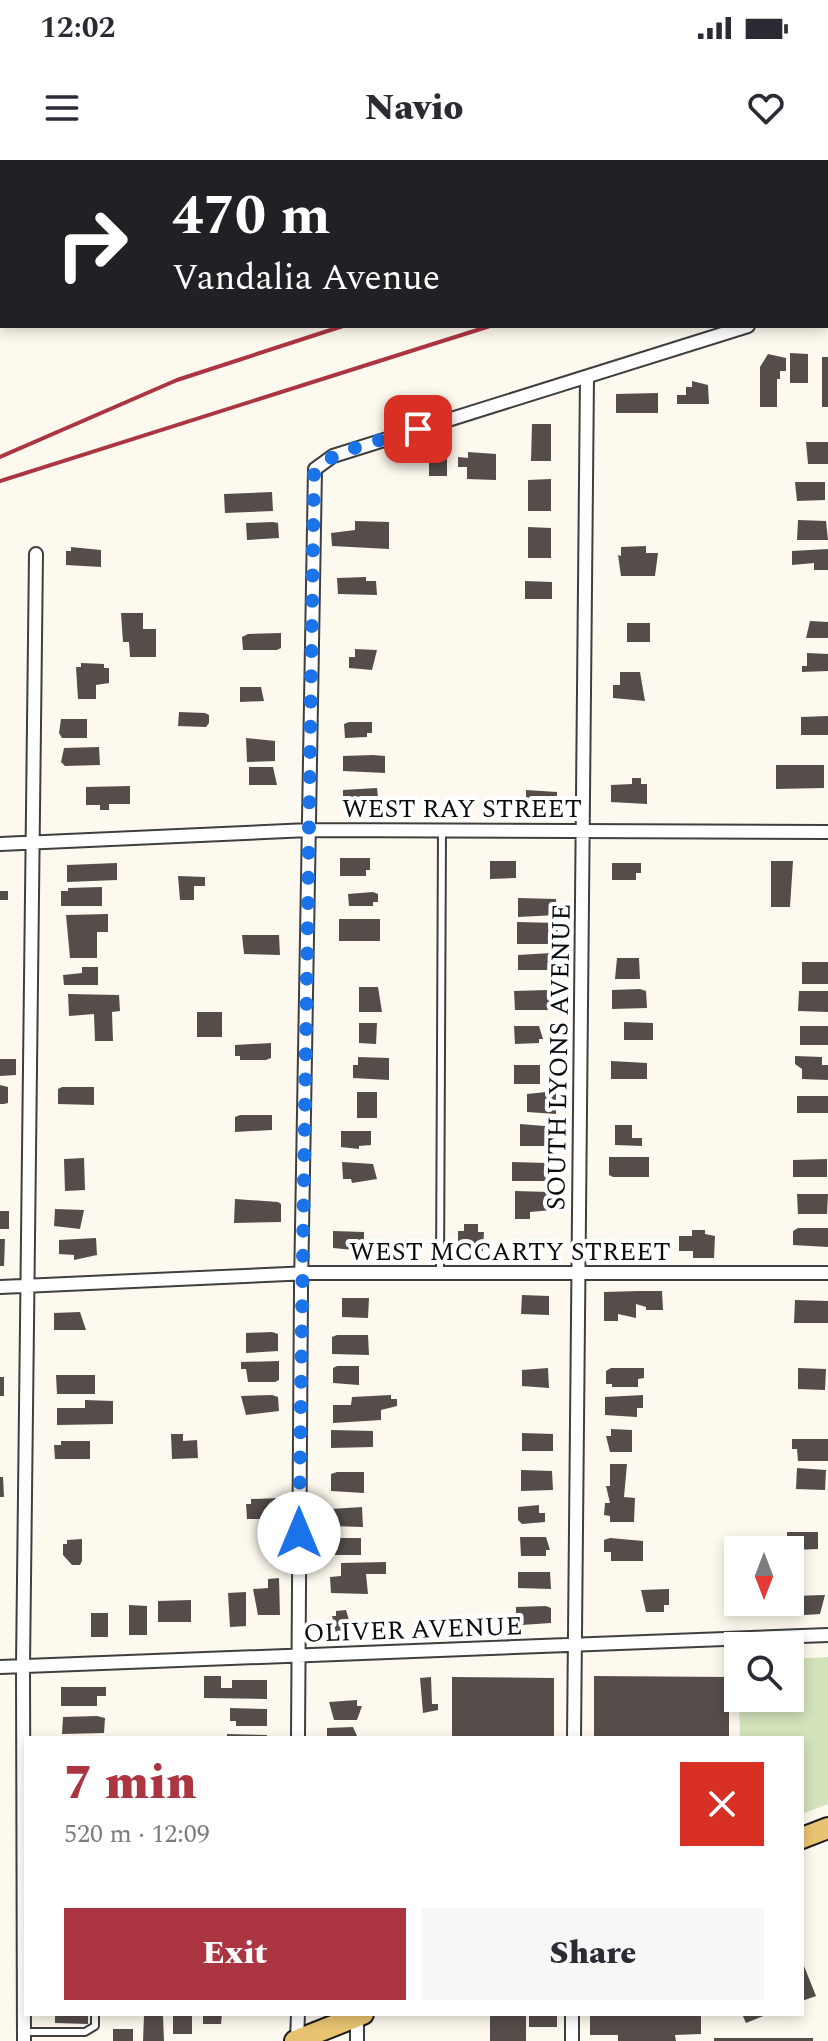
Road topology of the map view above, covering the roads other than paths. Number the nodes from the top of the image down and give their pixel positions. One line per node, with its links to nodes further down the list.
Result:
1 (742, 328): 2 (street)
2 (587, 377): 4 (street); 6 (street, SOUTH LYONS AVENUE)
3 (36, 554): 8 (street)
4 (309, 830): 5 (street, WEST RAY STREET); 8 (street, WEST RAY STREET); 13 (street)
5 (442, 830): 6 (street, WEST RAY STREET); 10 (lane)
6 (583, 830): 7 (street, WEST RAY STREET); 11 (street, SOUTH LYONS AVENUE)
7 (828, 832)
8 (34, 843): 9 (street, WEST RAY STREET); 14 (street)
9 (0, 844)
10 (440, 1273): 11 (street, WEST MCCARTY STREET); 13 (street, WEST MCCARTY STREET)
11 (577, 1273): 12 (street, WEST MCCARTY STREET); 17 (street, SOUTH LYONS AVENUE)
12 (828, 1273)
13 (302, 1274): 14 (street, WEST MCCARTY STREET); 18 (street)
14 (28, 1286): 15 (street, WEST MCCARTY STREET); 19 (street)
15 (0, 1287)
16 (828, 1635): 17 (street, OLIVER AVENUE)
17 (574, 1645): 18 (street, OLIVER AVENUE); 22 (street, SOUTH LYONS AVENUE)
18 (298, 1655): 19 (street, OLIVER AVENUE); 21 (street)
19 (23, 1666): 20 (street, OLIVER AVENUE); 23 (street)
20 (0, 1667)
21 (298, 1736)
22 (574, 1736)
23 (24, 1828)
24 (828, 1828): 25 (main road)
25 (804, 1837)
26 (24, 2016): 32 (street)
27 (95, 2016): 32 (lane)
28 (298, 2016): 33 (street)
29 (358, 2016): 33 (main road)
30 (360, 2016): 34 (street)
31 (572, 2016): 35 (street)
32 (24, 2036)
33 (296, 2041)
34 (357, 2041)
35 (572, 2041)

